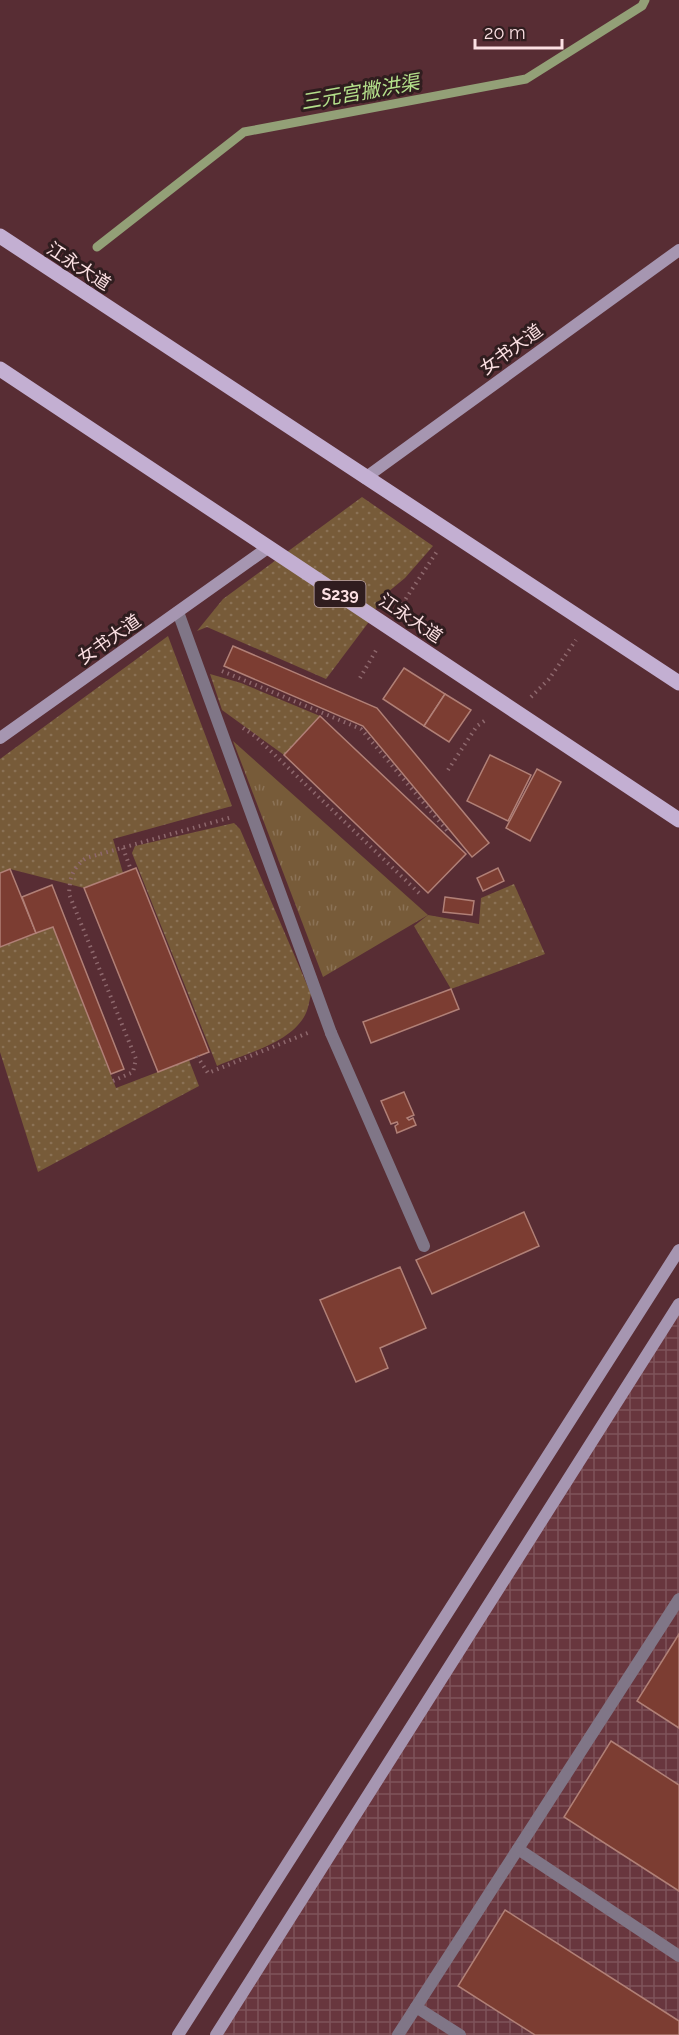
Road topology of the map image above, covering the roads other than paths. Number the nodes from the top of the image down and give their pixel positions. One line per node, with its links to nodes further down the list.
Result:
1 (0, 236): 4 (main road, 江永大道)
2 (679, 250): 4 (main road, 女书大道)
3 (0, 369): 5 (main road, 江永大道 / S239)
4 (365, 478): 7 (main road, 江永大道)
5 (269, 547): 6 (main road, 女书大道); 9 (main road, 江永大道 / S239)
6 (178, 612): 8 (main road, 女书大道); 10 (street)
7 (679, 683)
8 (0, 738)
9 (679, 820)
10 (424, 1246)
11 (679, 1250): 17 (main road)
12 (679, 1304): 18 (main road)
13 (679, 1599): 14 (street)
14 (518, 1849): 15 (street); 16 (street)
15 (679, 1956)
16 (416, 2007): 19 (street); 20 (street)
17 (178, 2035)
18 (216, 2035)
19 (398, 2035)
20 (460, 2035)

